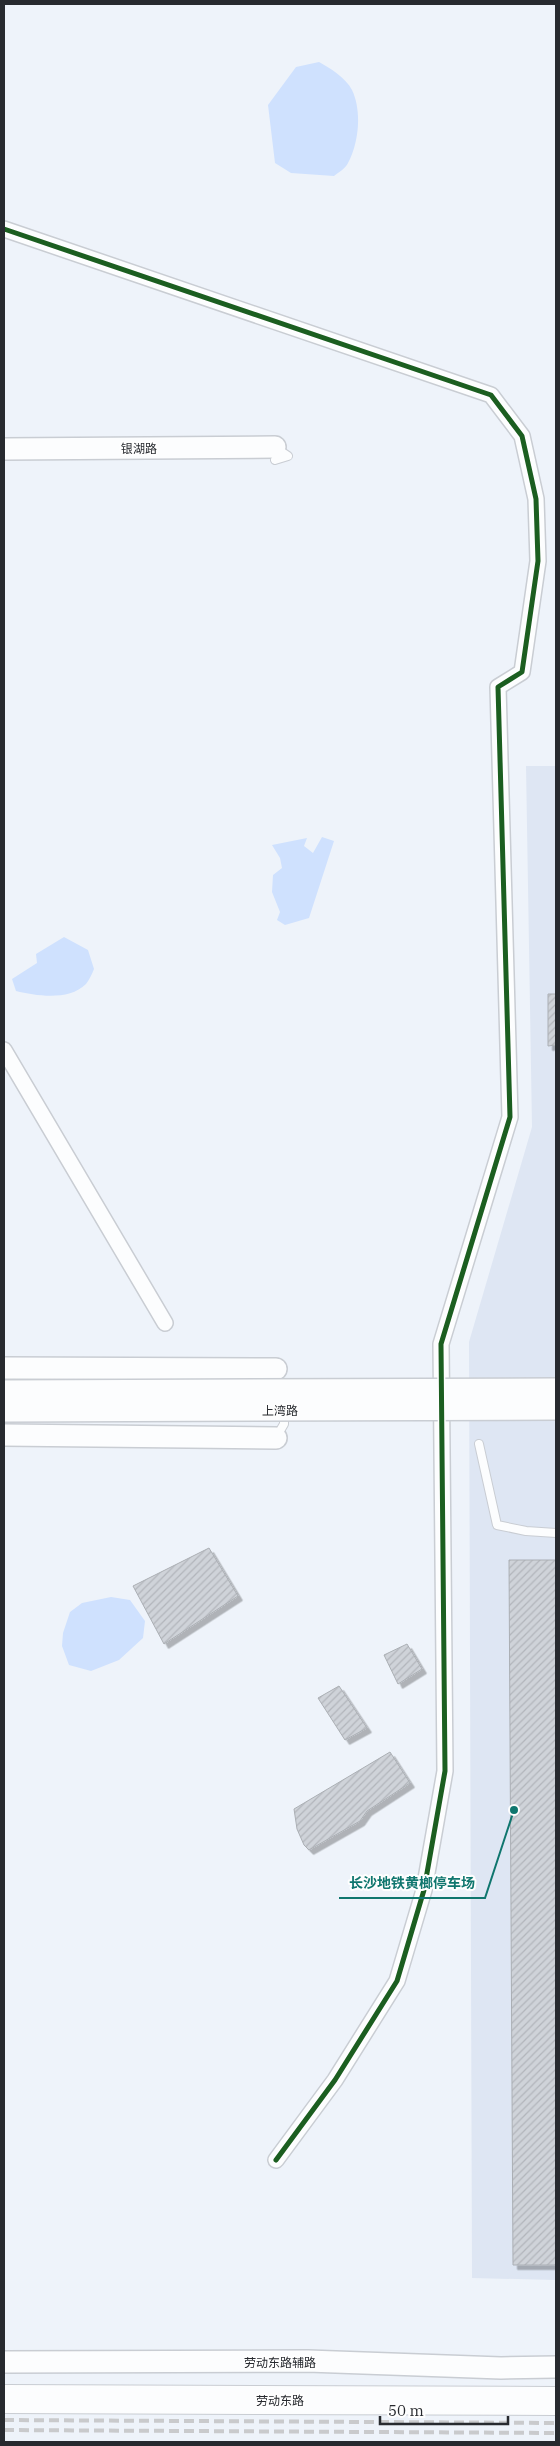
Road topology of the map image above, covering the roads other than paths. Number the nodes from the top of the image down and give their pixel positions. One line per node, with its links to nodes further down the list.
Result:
1 (4, 229): 18 (street)
2 (4, 449): 3 (main road, 银湖路)
3 (4, 462)
4 (4, 1050): 5 (street)
5 (165, 1323)
6 (4, 1368): 7 (main road)
7 (280, 1377): 10 (lane)
8 (556, 1389): 9 (main road, 上湾路, bridge)
9 (4, 1391)
10 (283, 1395)
11 (284, 1405): 15 (lane)
12 (556, 1409): 13 (main road, 上湾路, bridge)
13 (4, 1411)
14 (4, 1436): 15 (main road)
15 (276, 1438)
16 (479, 1444): 17 (lane)
17 (556, 1533)
18 (276, 2160)
19 (4, 2362): 21 (main road, 劳动东路辅路)
20 (556, 2367): 21 (main road, 劳动东路辅路)
21 (501, 2368): 22 (main road)
22 (556, 2378)
23 (4, 2399): 24 (highway, 劳动东路)
24 (556, 2401)

